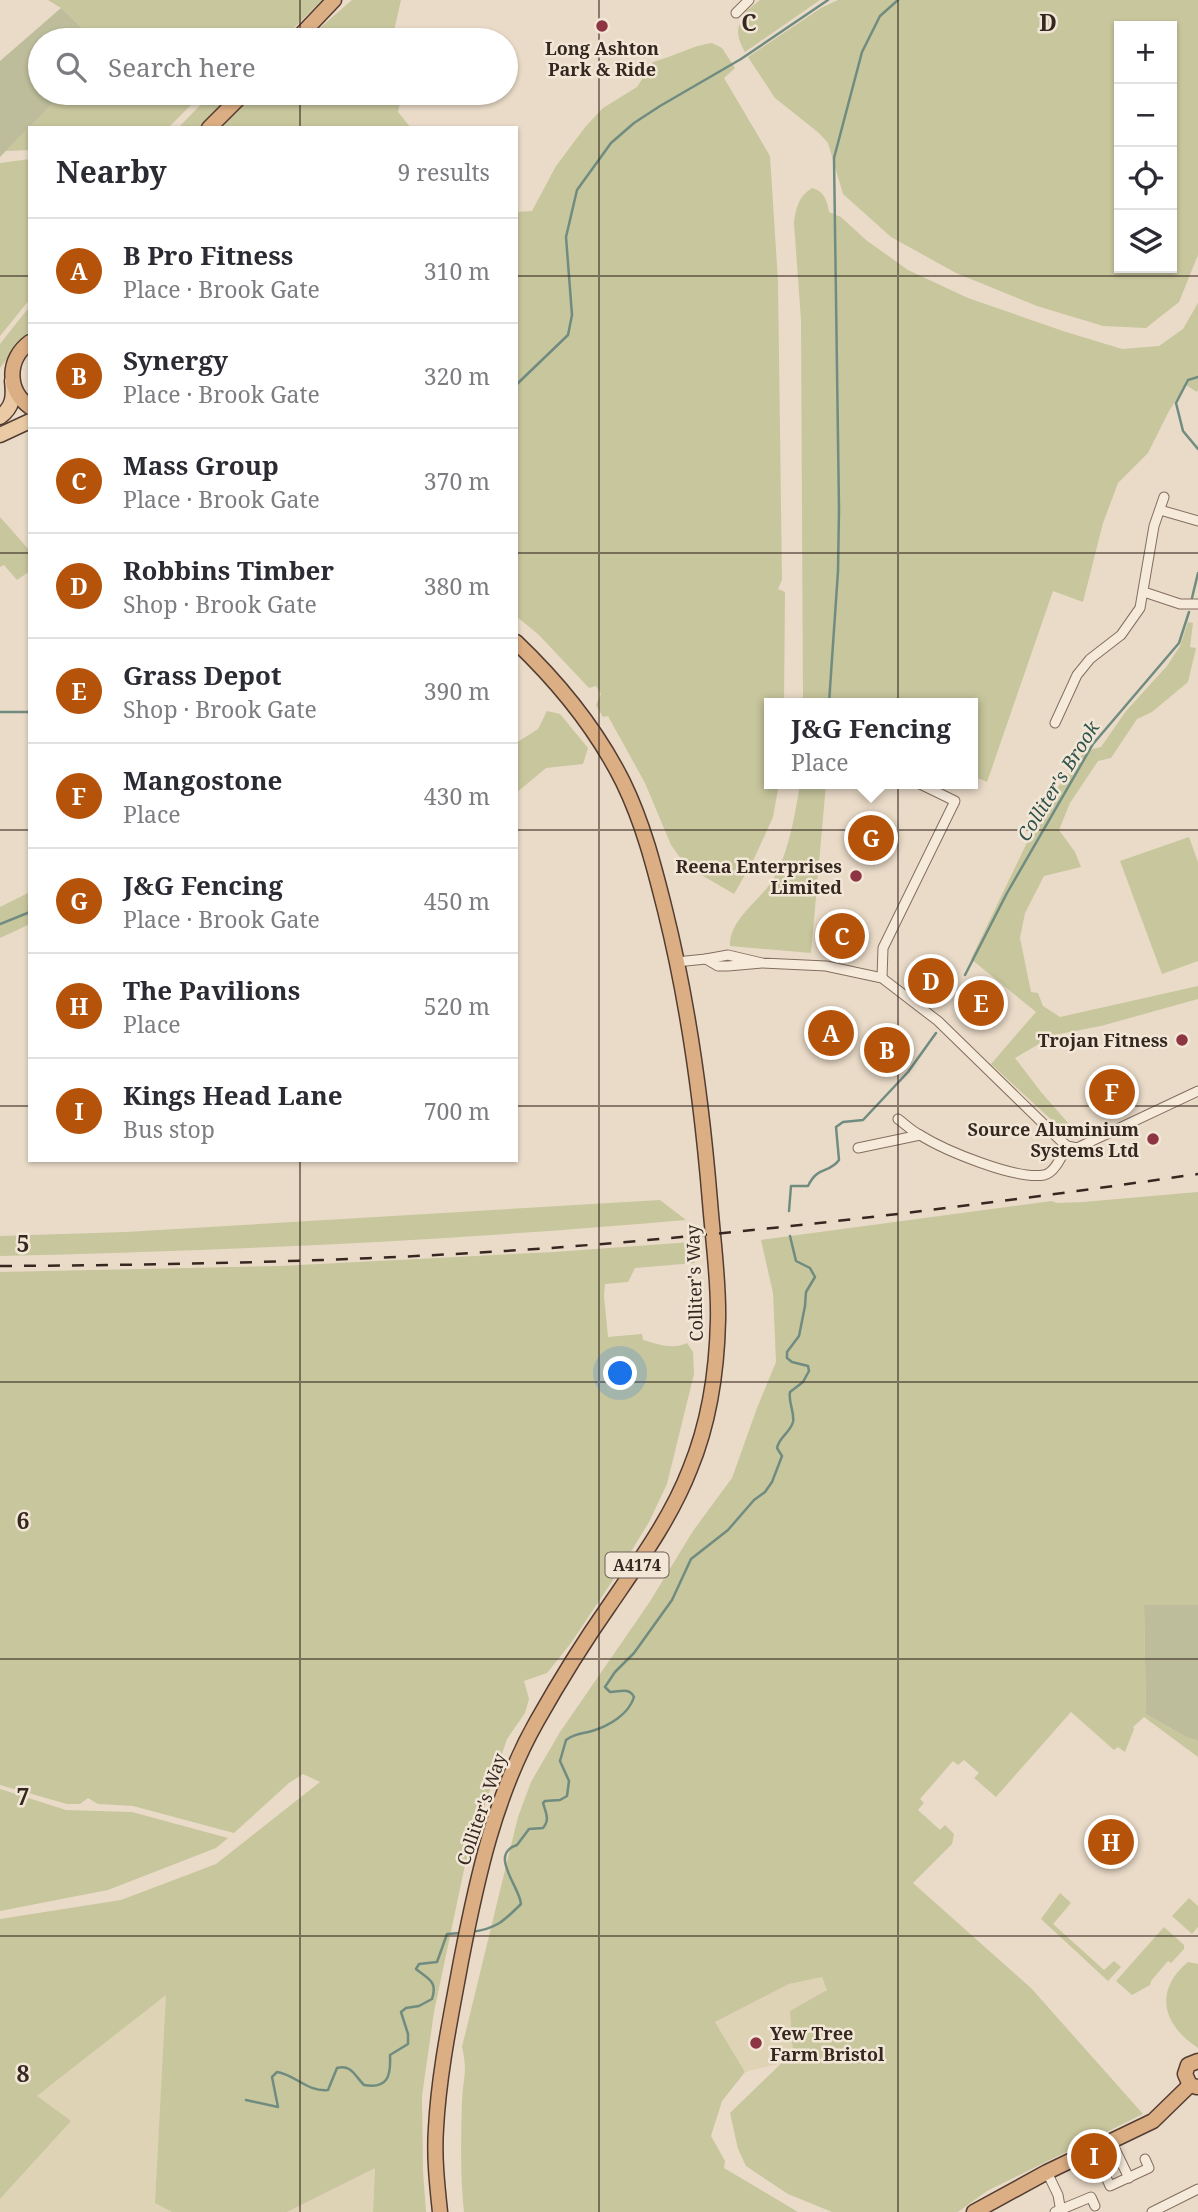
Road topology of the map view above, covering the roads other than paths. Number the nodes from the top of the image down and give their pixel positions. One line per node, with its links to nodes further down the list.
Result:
1 (337, 0): 4 (highway)
2 (749, 0): 3 (street)
3 (736, 13)
4 (308, 28)
5 (232, 105): 6 (highway)
6 (211, 126)
7 (28, 344): 8 (highway)
8 (12, 376): 9 (highway); 10 (main road)
9 (28, 406)
10 (0, 417)
11 (28, 423): 12 (main road)
12 (0, 435)
13 (1164, 497): 14 (street)
14 (1160, 510): 15 (street); 16 (street)
15 (1198, 521)
16 (1144, 592): 17 (street); 19 (street)
17 (1198, 604)
18 (518, 644): 21 (highway, Colliter's Way / A4174)
19 (1055, 723)
20 (930, 789): 22 (street)
21 (676, 962): 22 (street); 38 (highway, Colliter's Way / A4174)
22 (882, 978): 26 (street)
23 (1198, 1091): 26 (street)
24 (898, 1119): 25 (street)
25 (920, 1135): 26 (street); 27 (street)
26 (1067, 1146)
27 (858, 1148)
28 (1198, 2061): 29 (highway)
29 (1191, 2083): 30 (highway)
30 (1111, 2141): 32 (highway); 34 (street)
31 (1145, 2159): 34 (street)
32 (1047, 2172): 37 (street); 39 (highway)
33 (1106, 2177): 34 (street)
34 (1129, 2178)
35 (1198, 2189): 40 (street)
36 (1095, 2206): 37 (street)
37 (1058, 2211)
38 (440, 2212)
39 (974, 2212)
40 (1152, 2212)

